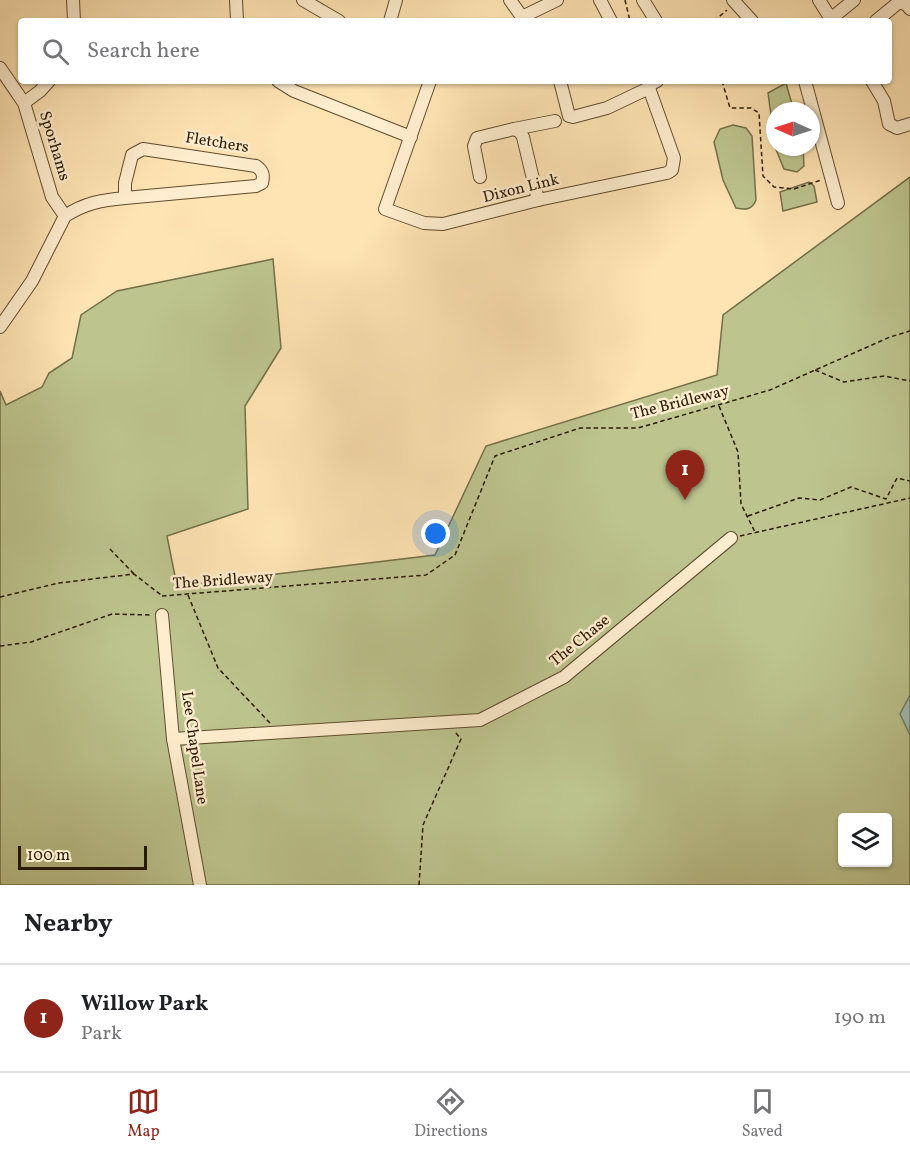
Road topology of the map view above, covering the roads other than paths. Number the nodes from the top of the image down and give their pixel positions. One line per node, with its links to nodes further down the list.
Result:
1 (73, 0): 13 (street)
2 (236, 0): 14 (street)
3 (303, 0): 15 (street)
4 (396, 0): 16 (street)
5 (510, 0): 6 (street)
6 (557, 0)
7 (600, 0): 17 (street)
8 (643, 0): 18 (street)
9 (819, 0): 20 (street)
10 (854, 0): 21 (street)
11 (734, 2): 19 (street)
12 (910, 9): 22 (street)
13 (74, 18)
14 (237, 18)
15 (334, 18)
16 (391, 18)
17 (609, 18)
18 (654, 18)
19 (749, 18)
20 (829, 18)
21 (832, 18)
22 (880, 18)
23 (0, 68): 31 (street, Sporhams)
24 (46, 84): 31 (street)
25 (283, 84): 35 (street)
26 (429, 84): 35 (street, Dixon Link)
27 (561, 84): 28 (street)
28 (651, 84): 38 (street, Dixon Link)
29 (806, 84): 39 (street)
30 (874, 84): 33 (street)
31 (24, 103): 40 (street, Sporhams)
32 (555, 121): 34 (street)
33 (910, 124)
34 (514, 129): 36 (street); 38 (street)
35 (411, 137): 38 (street, Dixon Link)
36 (480, 177)
37 (125, 198): 37 (street, Fletchers); 40 (street, Fletchers)
38 (538, 200)
39 (837, 204)
40 (65, 216): 41 (street)
41 (0, 327)
42 (731, 538): 44 (street, The Chase)
43 (162, 615): 44 (street, Lee Chapel Lane)
44 (173, 739): 45 (street, Lee Chapel Lane)
45 (200, 885)

